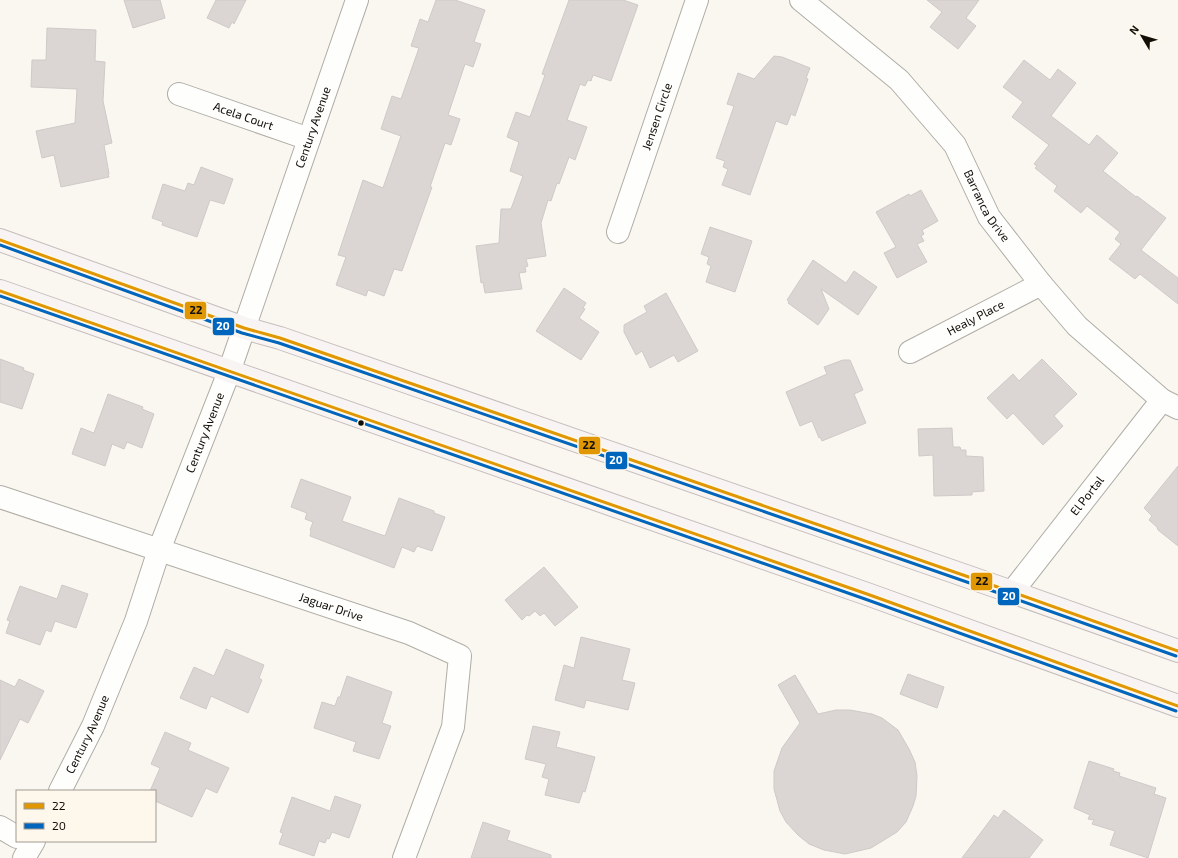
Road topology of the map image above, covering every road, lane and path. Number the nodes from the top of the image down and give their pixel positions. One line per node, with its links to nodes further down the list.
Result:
1 (356, 0): 5 (street, Century Avenue)
2 (697, 0): 6 (street, Jensen Circle)
3 (801, 0): 8 (street, Barranca Drive)
4 (179, 94): 5 (street, Acela Court)
5 (309, 139): 10 (street, Century Avenue)
6 (618, 232)
7 (0, 240): 10 (main road)
8 (1040, 284): 11 (street, Healy Place); 13 (street, Barranca Drive)
9 (0, 291): 12 (main road)
10 (244, 328): 12 (street, Century Avenue); 16 (main road)
11 (910, 352)
12 (229, 372): 15 (street, Century Avenue); 18 (main road)
13 (1170, 404): 16 (street, El Portal)
14 (0, 497): 15 (street, Jaguar Drive)
15 (159, 550): 19 (street, Century Avenue); 22 (street, Jaguar Drive)
16 (1012, 592): 17 (main road)
17 (1178, 651)
18 (1178, 706)
19 (61, 790)
20 (0, 827): 21 (street)
21 (16, 838)
22 (404, 858)

